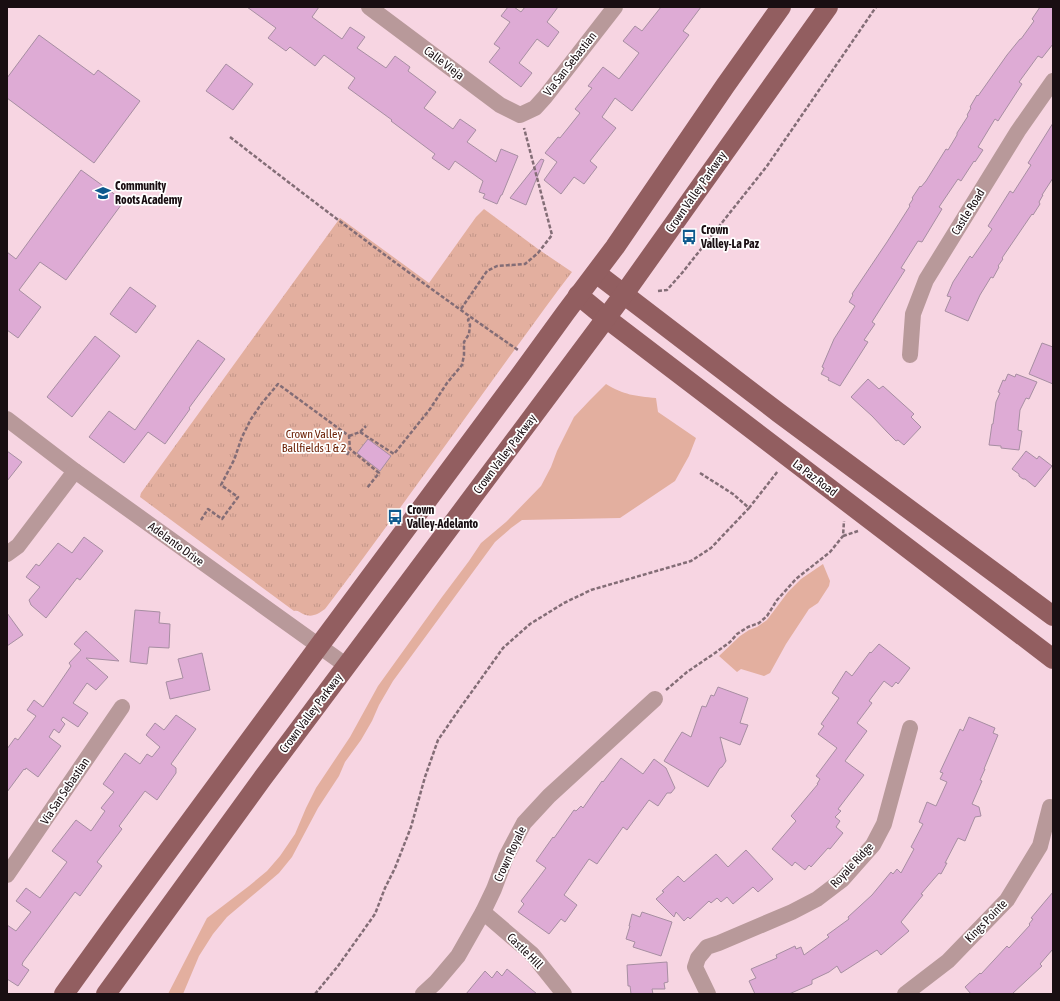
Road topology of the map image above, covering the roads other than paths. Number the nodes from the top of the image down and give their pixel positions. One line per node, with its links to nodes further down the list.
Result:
1 (369, 7): 6 (street, Calle Vieja)
2 (615, 7): 6 (street, Via San Sebastian)
3 (781, 7): 7 (main road)
4 (828, 7): 8 (main road, Crown Valley Parkway)
5 (1053, 81): 11 (street, Castle Road)
6 (520, 115)
7 (596, 273): 8 (main road); 9 (main road)
8 (624, 294): 10 (main road, Crown Valley Parkway); 15 (main road)
9 (578, 295): 10 (main road, La Paz Road); 16 (main road)
10 (606, 318): 17 (main road, La Paz Road); 18 (main road, Crown Valley Parkway)
11 (910, 355)
12 (7, 419): 13 (street, Adelanto Drive)
13 (75, 471): 14 (street); 16 (street, Adelanto Drive)
14 (7, 554)
15 (1053, 616)
16 (319, 646): 18 (street, Adelanto Drive); 25 (main road)
17 (1053, 659)
18 (347, 666): 26 (main road, Crown Valley Parkway)
19 (655, 699): 24 (street, Crown Royale)
20 (122, 707): 23 (street, Via San Sebastian)
21 (910, 728): 29 (street, Royale Ridge)
22 (1050, 807): 30 (street, Kings Pointe)
23 (7, 875)
24 (483, 912): 27 (street, Crown Royale); 28 (street, Castle Hill)
25 (64, 994)
26 (106, 994)
27 (423, 994)
28 (564, 994)
29 (708, 994)
30 (905, 994)

